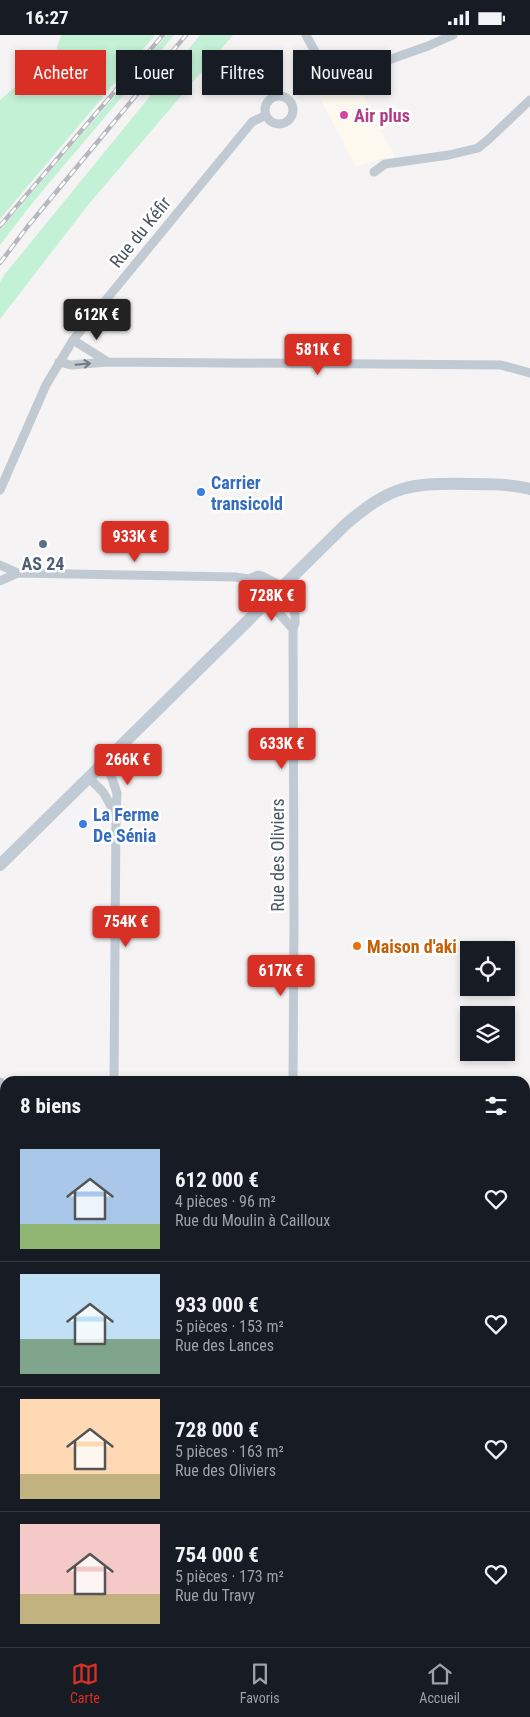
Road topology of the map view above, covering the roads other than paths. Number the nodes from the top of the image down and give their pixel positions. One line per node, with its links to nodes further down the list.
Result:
1 (306, 35): 2 (street)
2 (453, 35)
3 (530, 100): 5 (street)
4 (266, 115): 6 (street, Rue du Kéfir)
5 (374, 172)
6 (73, 340): 7 (street, Rue du Kéfir); 8 (street)
7 (59, 361): 8 (street, one-way to 8); 11 (street, Rue du Kéfir)
8 (108, 362): 9 (street)
9 (530, 373)
10 (530, 489): 16 (main road)
11 (0, 490)
12 (0, 565): 13 (street)
13 (18, 573): 14 (street); 15 (street)
14 (248, 579): 16 (street); 17 (street)
15 (0, 581)
16 (283, 587): 17 (main road); 18 (street, Rue des Oliviers)
17 (269, 601): 18 (street); 19 (main road)
18 (293, 629): 24 (street, Rue des Oliviers)
19 (106, 761): 20 (main road); 21 (street)
20 (88, 778): 21 (street); 22 (main road)
21 (116, 815): 23 (street)
22 (0, 865)
23 (114, 1076)
24 (293, 1076)

